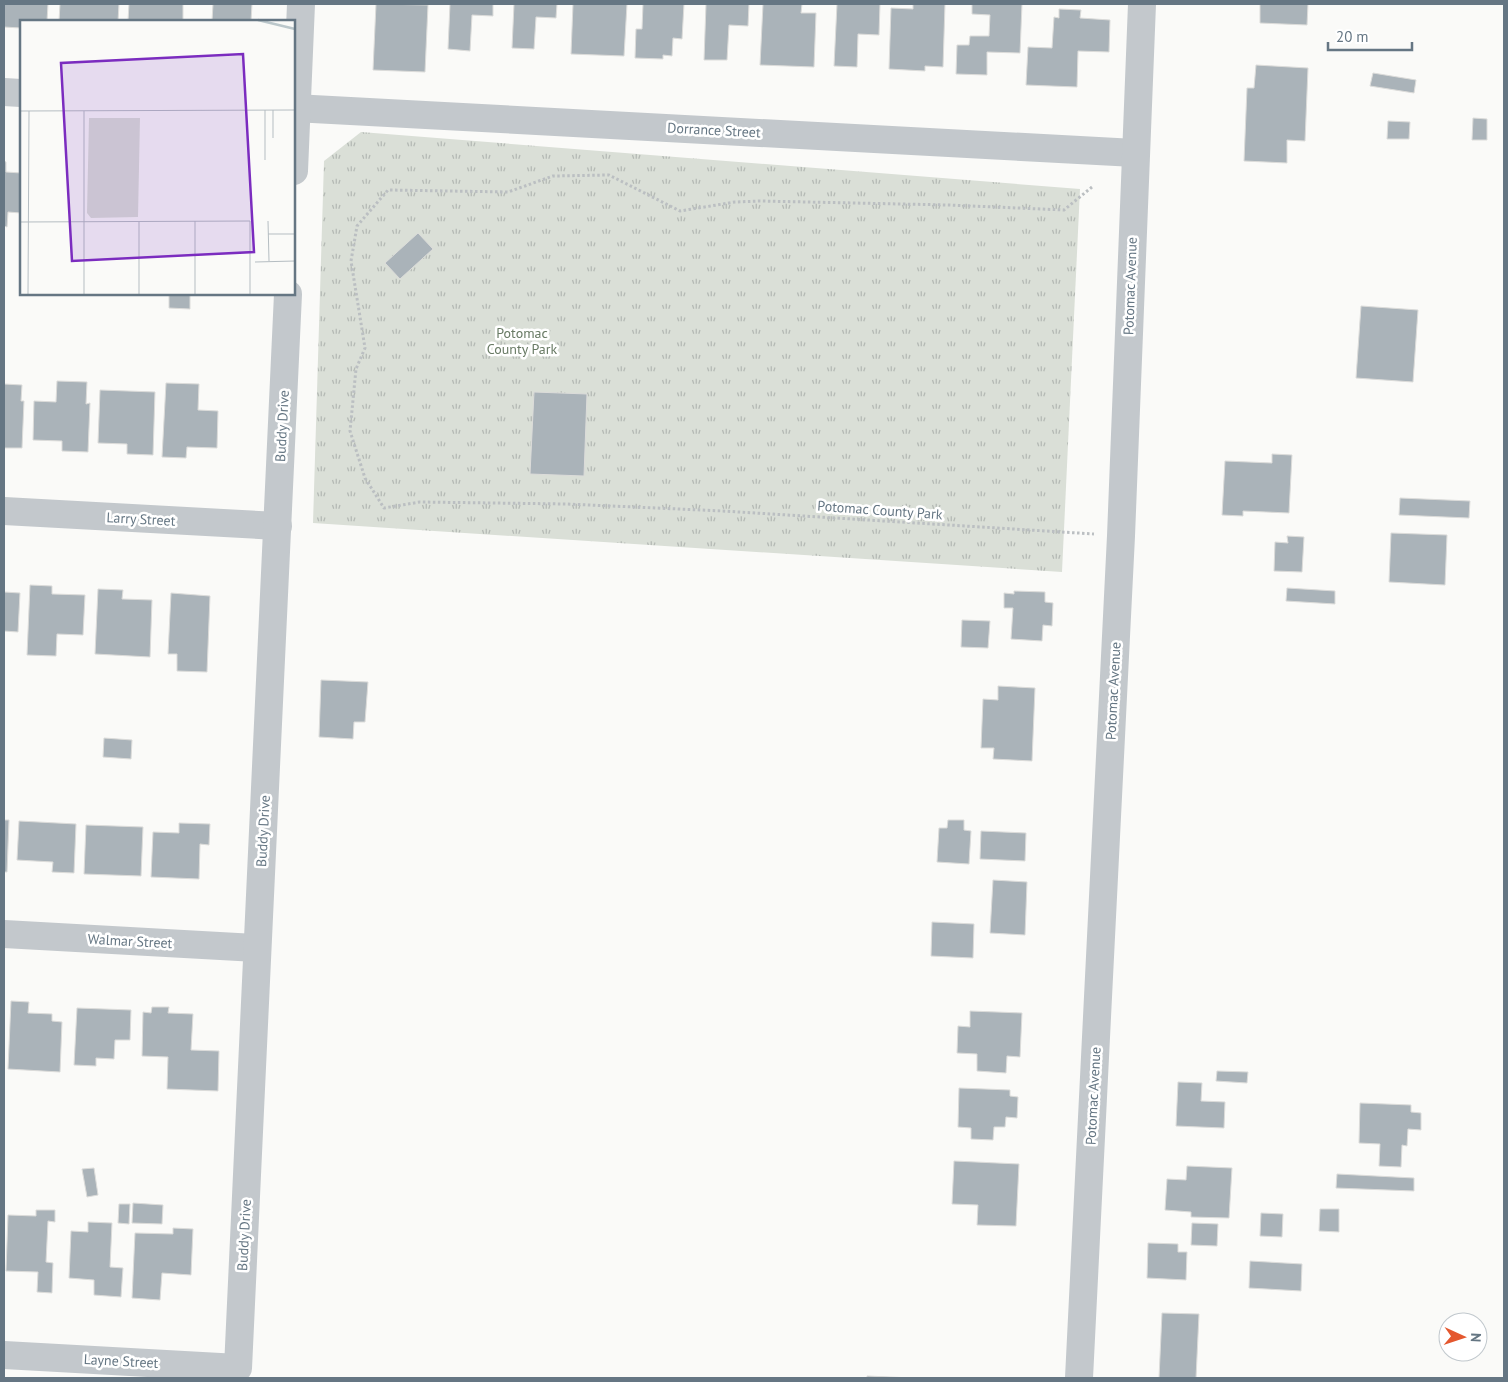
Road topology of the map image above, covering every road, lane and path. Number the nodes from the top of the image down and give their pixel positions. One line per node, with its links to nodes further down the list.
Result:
1 (302, 4): 5 (street)
2 (1142, 4): 6 (street, Potomac Avenue)
3 (4, 92): 4 (street)
4 (20, 93)
5 (295, 108): 6 (street, Dorrance Street)
6 (1135, 153): 11 (street, Potomac Avenue)
7 (1092, 187): 11 (path, Potomac County Park)
8 (288, 295): 10 (street, Buddy Drive)
9 (4, 511): 10 (street, Larry Street)
10 (278, 526): 13 (street, Buddy Drive)
11 (1120, 536): 16 (street, Potomac Avenue)
12 (4, 934): 13 (street, Walmar Street)
13 (257, 948): 15 (street, Buddy Drive)
14 (4, 1355): 15 (street, Layne Street)
15 (238, 1368)
16 (1079, 1378)

